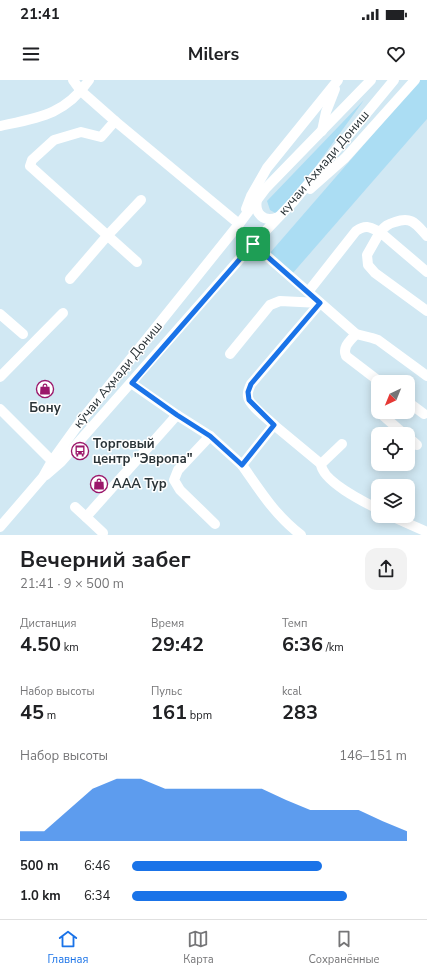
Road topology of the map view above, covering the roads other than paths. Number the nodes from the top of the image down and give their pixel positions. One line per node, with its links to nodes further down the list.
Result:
1 (73, 80): 7 (street)
2 (89, 80): 7 (street)
3 (339, 80): 10 (street); 15 (street)
4 (371, 80): 10 (street, кӯчаи Аҳмади Дониш)
5 (394, 80): 13 (street, кучаи Ахмади Дониш)
6 (414, 80): 13 (street)
7 (81, 91): 8 (street); 9 (street)
8 (115, 121): 15 (street); 17 (street)
9 (0, 126)
10 (322, 131): 11 (street, кӯчаи Аҳмади Дониш)
11 (258, 199): 14 (street); 15 (street, кӯчаи Аҳмади Дониш)
12 (141, 200): 17 (street)
13 (294, 201): 14 (street, кучаи Ахмади Дониш)
14 (278, 217): 19 (street, кучаи Ахмади Дониш)
15 (240, 222): 44 (street, кӯчаи Аҳмади Дониш)
16 (380, 232): 18 (street); 21 (street); 23 (street); 25 (street)
17 (107, 236): 20 (street); 22 (street)
18 (427, 236)
19 (253, 244): 23 (street); 34 (street, кучаи Ахмади Дониш)
20 (137, 262)
21 (427, 272)
22 (70, 279)
23 (308, 292): 24 (street)
24 (320, 303): 29 (street); 30 (street); 40 (street)
25 (427, 311)
26 (63, 313): 33 (street)
27 (0, 314): 28 (street)
28 (23, 334)
29 (356, 334): 31 (street); 32 (street)
30 (230, 354)
31 (371, 375)
32 (427, 376)
33 (0, 377)
34 (132, 383): 38 (street, кӯчаи Аҳмади Дониш); 47 (street, кучаи Ахмади Дониш)
35 (415, 407): 37 (street)
36 (0, 409): 44 (street)
37 (424, 414)
38 (177, 415): 42 (street, кӯчаи Аҳмади Дониш); 50 (street)
39 (387, 419): 41 (street)
40 (274, 425): 45 (street); 46 (street)
41 (396, 427)
42 (210, 436): 46 (street, кӯчаи Аҳмади Дониш); 52 (street)
43 (342, 444): 45 (street)
44 (52, 461): 47 (street, кӯчаи Аҳмади Дониш)
45 (321, 464): 48 (street)
46 (242, 465): 56 (street, кӯчаи Аҳмади Дониш)
47 (43, 477): 53 (street, кӯчаи Аҳмади Дониш)
48 (371, 505)
49 (75, 507): 50 (street)
50 (86, 517): 55 (street)
51 (407, 523): 54 (street)
52 (215, 524)
53 (0, 527)
54 (427, 532)
55 (103, 533)
56 (301, 535)

